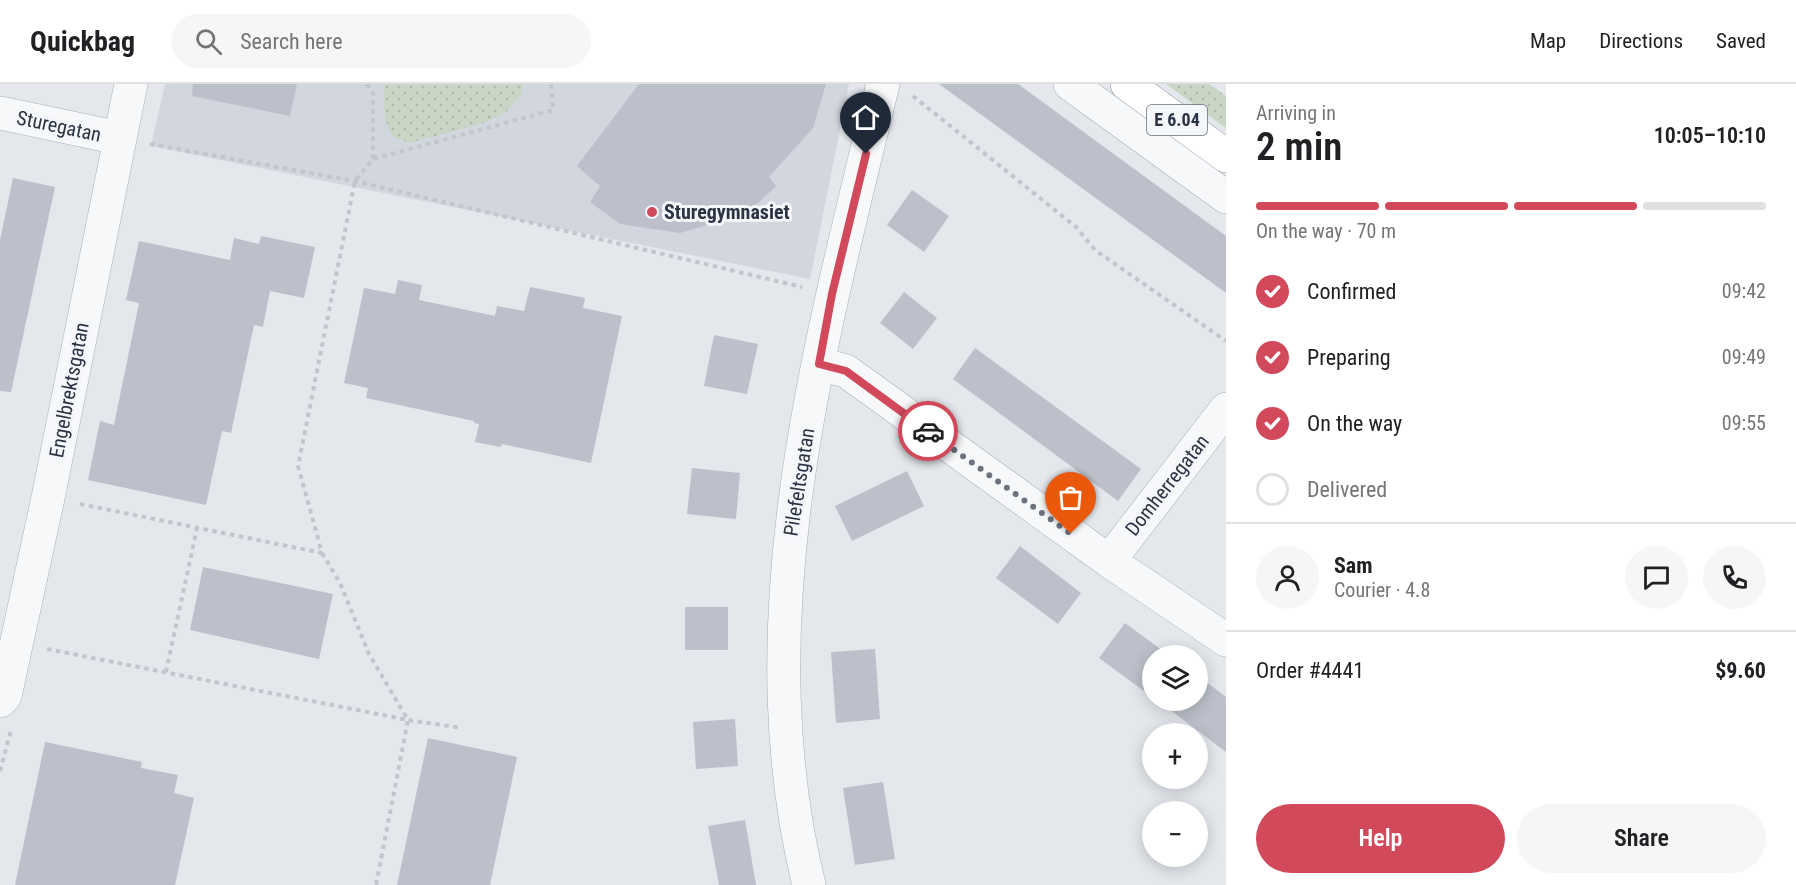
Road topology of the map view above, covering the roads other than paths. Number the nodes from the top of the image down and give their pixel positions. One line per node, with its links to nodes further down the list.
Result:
1 (130, 84): 6 (street, Engelbrektsgatan)
2 (1070, 84): 8 (street)
3 (1127, 84): 7 (highway, E 6.04)
4 (895, 88): 9 (street, Pilefeltsgatan)
5 (0, 113): 6 (street, Sturegatan)
6 (119, 138): 13 (street, Engelbrektsgatan)
7 (1226, 156)
8 (1226, 197)
9 (819, 364): 11 (street); 14 (street, Pilefeltsgatan)
10 (1226, 409): 11 (street, Domherregatan)
11 (1109, 561): 12 (street)
12 (1226, 640)
13 (2, 699)
14 (809, 885)

